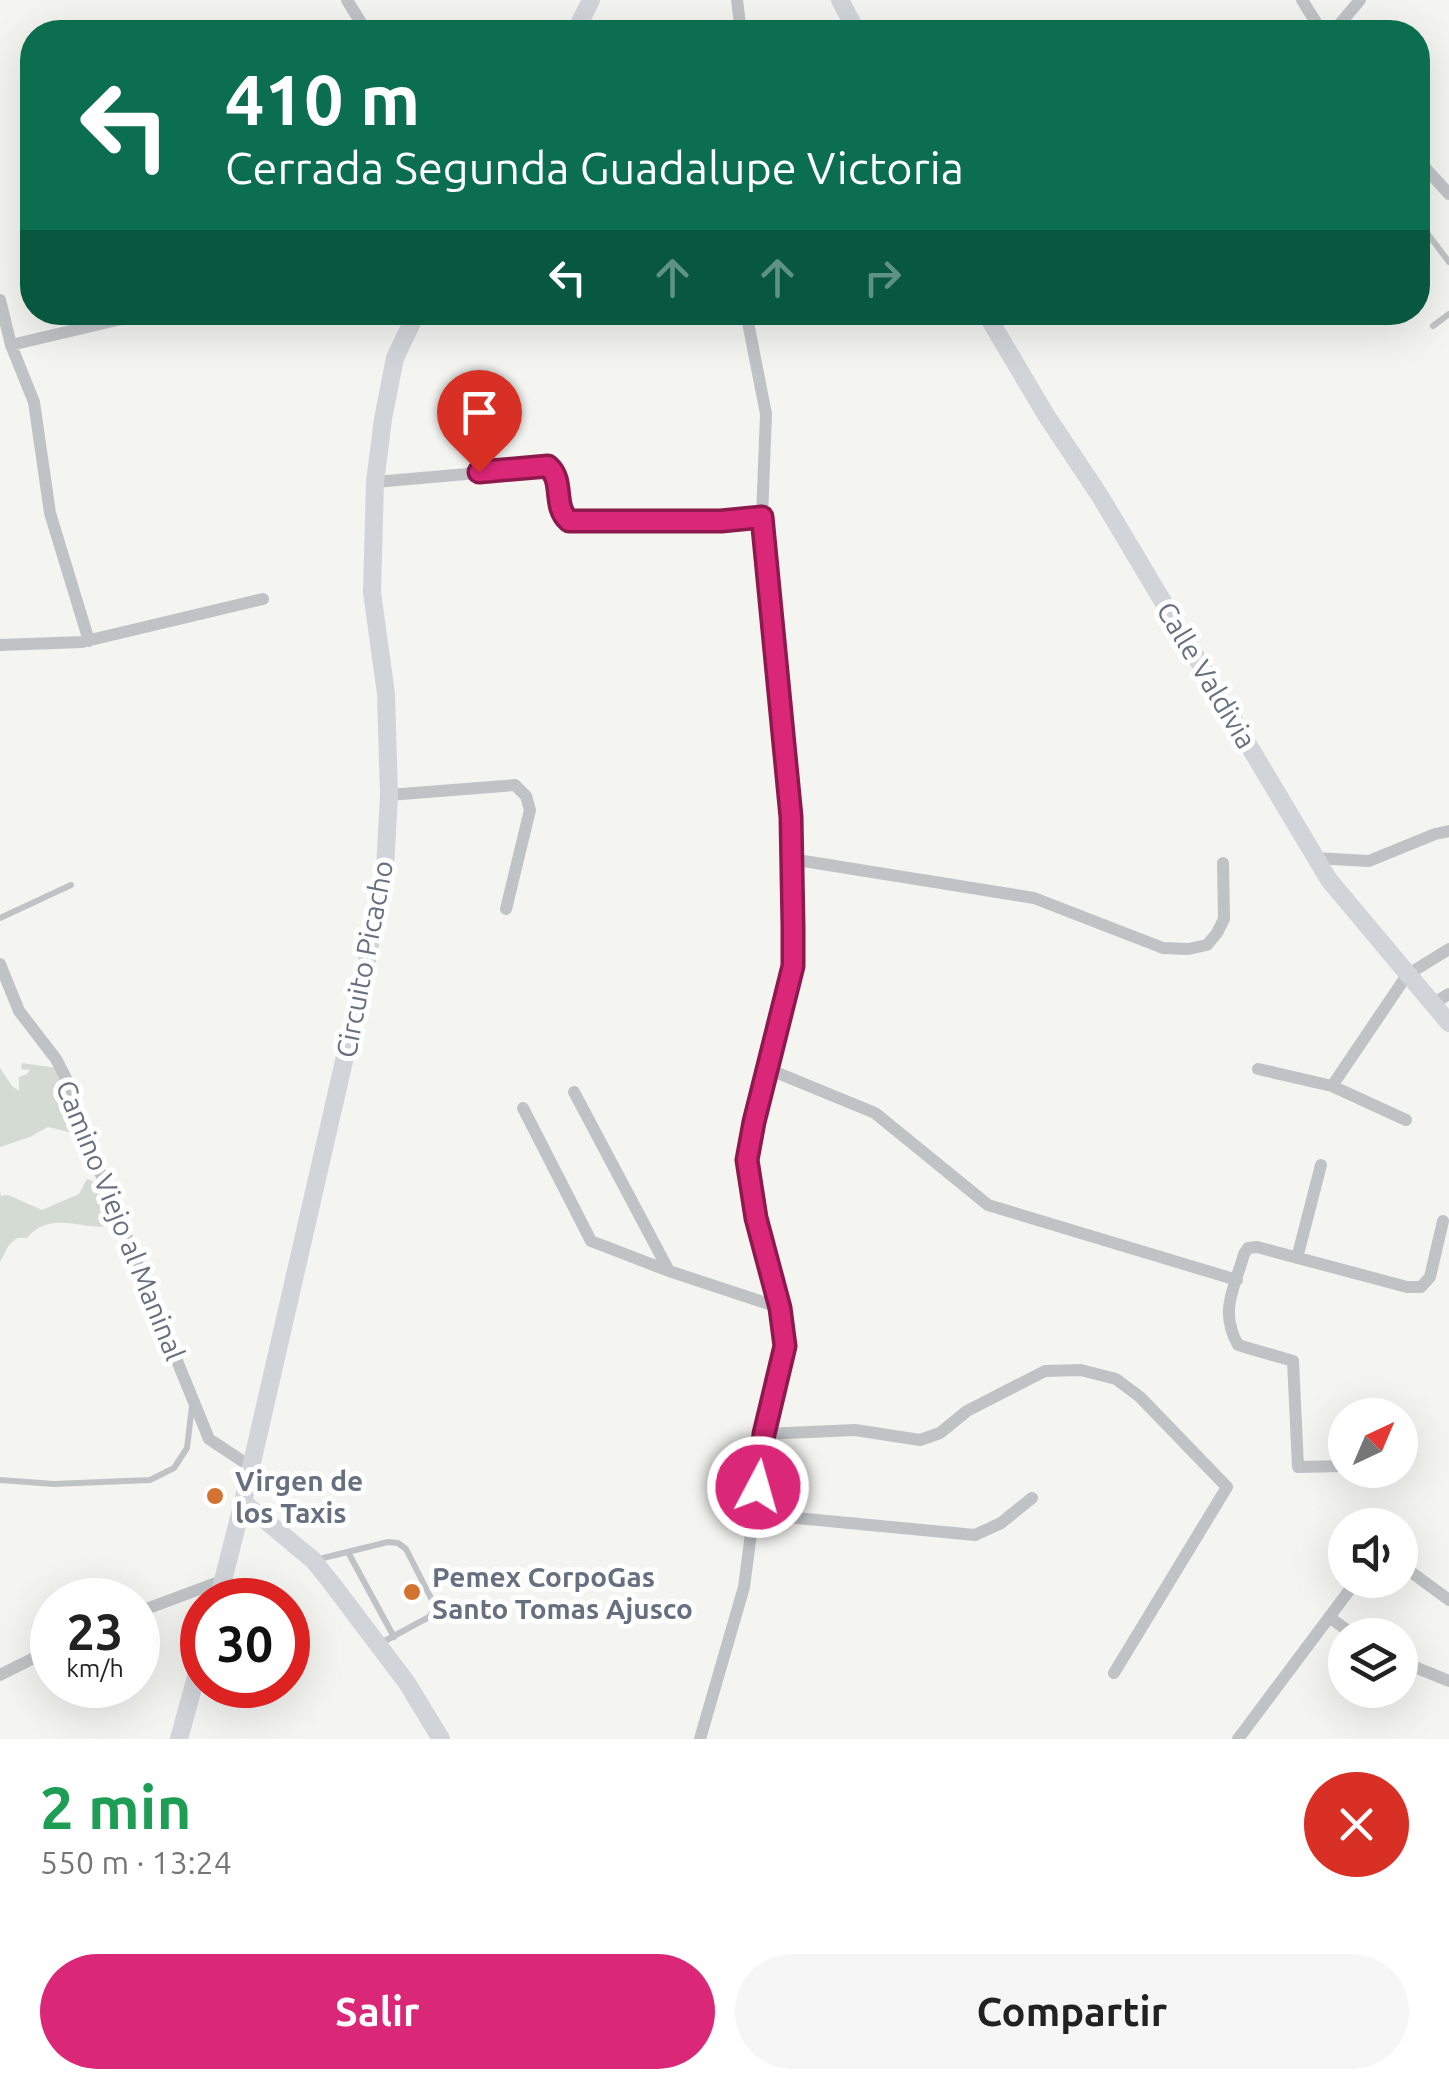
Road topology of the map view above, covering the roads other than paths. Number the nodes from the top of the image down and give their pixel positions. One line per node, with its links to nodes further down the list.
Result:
1 (1360, 0): 2 (street)
2 (1344, 20)
3 (1430, 173): 4 (street)
4 (1449, 194)
5 (1430, 237): 6 (lane)
6 (1449, 262)
7 (0, 300): 14 (street)
8 (1449, 314): 13 (lane)
9 (96, 325): 14 (street)
10 (411, 325): 15 (main road, Circuito Picacho)
11 (749, 325): 16 (street)
12 (993, 325): 23 (main road, Calle Valdivia)
13 (1433, 326)
14 (11, 345): 18 (street)
15 (376, 482): 16 (street); 20 (main road, Circuito Picacho)
16 (762, 517): 22 (street)
17 (263, 599): 18 (street)
18 (88, 641): 19 (street)
19 (0, 645)
20 (389, 795): 26 (street); 48 (main road, Circuito Picacho)
21 (1449, 832): 23 (street)
22 (791, 858): 24 (street); 34 (street)
23 (1315, 858): 30 (main road, Calle Valdivia)
24 (1223, 863)
25 (71, 885): 27 (lane)
26 (506, 910)
27 (0, 918)
28 (1449, 949): 30 (street)
29 (0, 965): 46 (street, Camino Viejo al Maninal)
30 (1408, 974): 32 (main road, Calle Valdivia); 36 (street)
31 (1449, 994): 32 (street)
32 (1432, 1004): 33 (main road, Calle Valdivia)
33 (1449, 1022)
34 (768, 1069): 44 (street); 45 (street)
35 (1258, 1069): 36 (street)
36 (1332, 1086): 39 (street)
37 (574, 1092): 43 (street)
38 (523, 1108): 43 (street)
39 (1406, 1120)
40 (1321, 1164): 42 (street)
41 (1443, 1221): 42 (street)
42 (1297, 1258): 44 (street)
43 (669, 1271): 45 (street)
44 (1237, 1280): 49 (street)
45 (780, 1308): 47 (street)
46 (193, 1400): 48 (street, Camino Viejo al Maninal); 50 (lane)
47 (764, 1434): 53 (street); 64 (street)
48 (250, 1466): 52 (main road, Circuito Picacho)
49 (1328, 1466)
50 (0, 1480)
51 (1032, 1498): 53 (street)
52 (243, 1502): 55 (main road); 57 (main road, Circuito Picacho)
53 (755, 1514): 70 (street)
54 (349, 1554): 55 (lane); 61 (lane); 61 (lane)
55 (312, 1560): 61 (main road)
56 (1418, 1577): 59 (street)
57 (224, 1578)
58 (1343, 1598): 60 (street)
59 (1449, 1600)
60 (1329, 1617): 71 (street)
61 (386, 1640): 69 (main road)
62 (30, 1660): 65 (street)
63 (1418, 1668): 66 (street)
64 (1114, 1672)
65 (0, 1675)
66 (1449, 1681)
67 (187, 1708): 68 (main road)
68 (179, 1739)
69 (441, 1739)
70 (700, 1739)
71 (1238, 1739)

